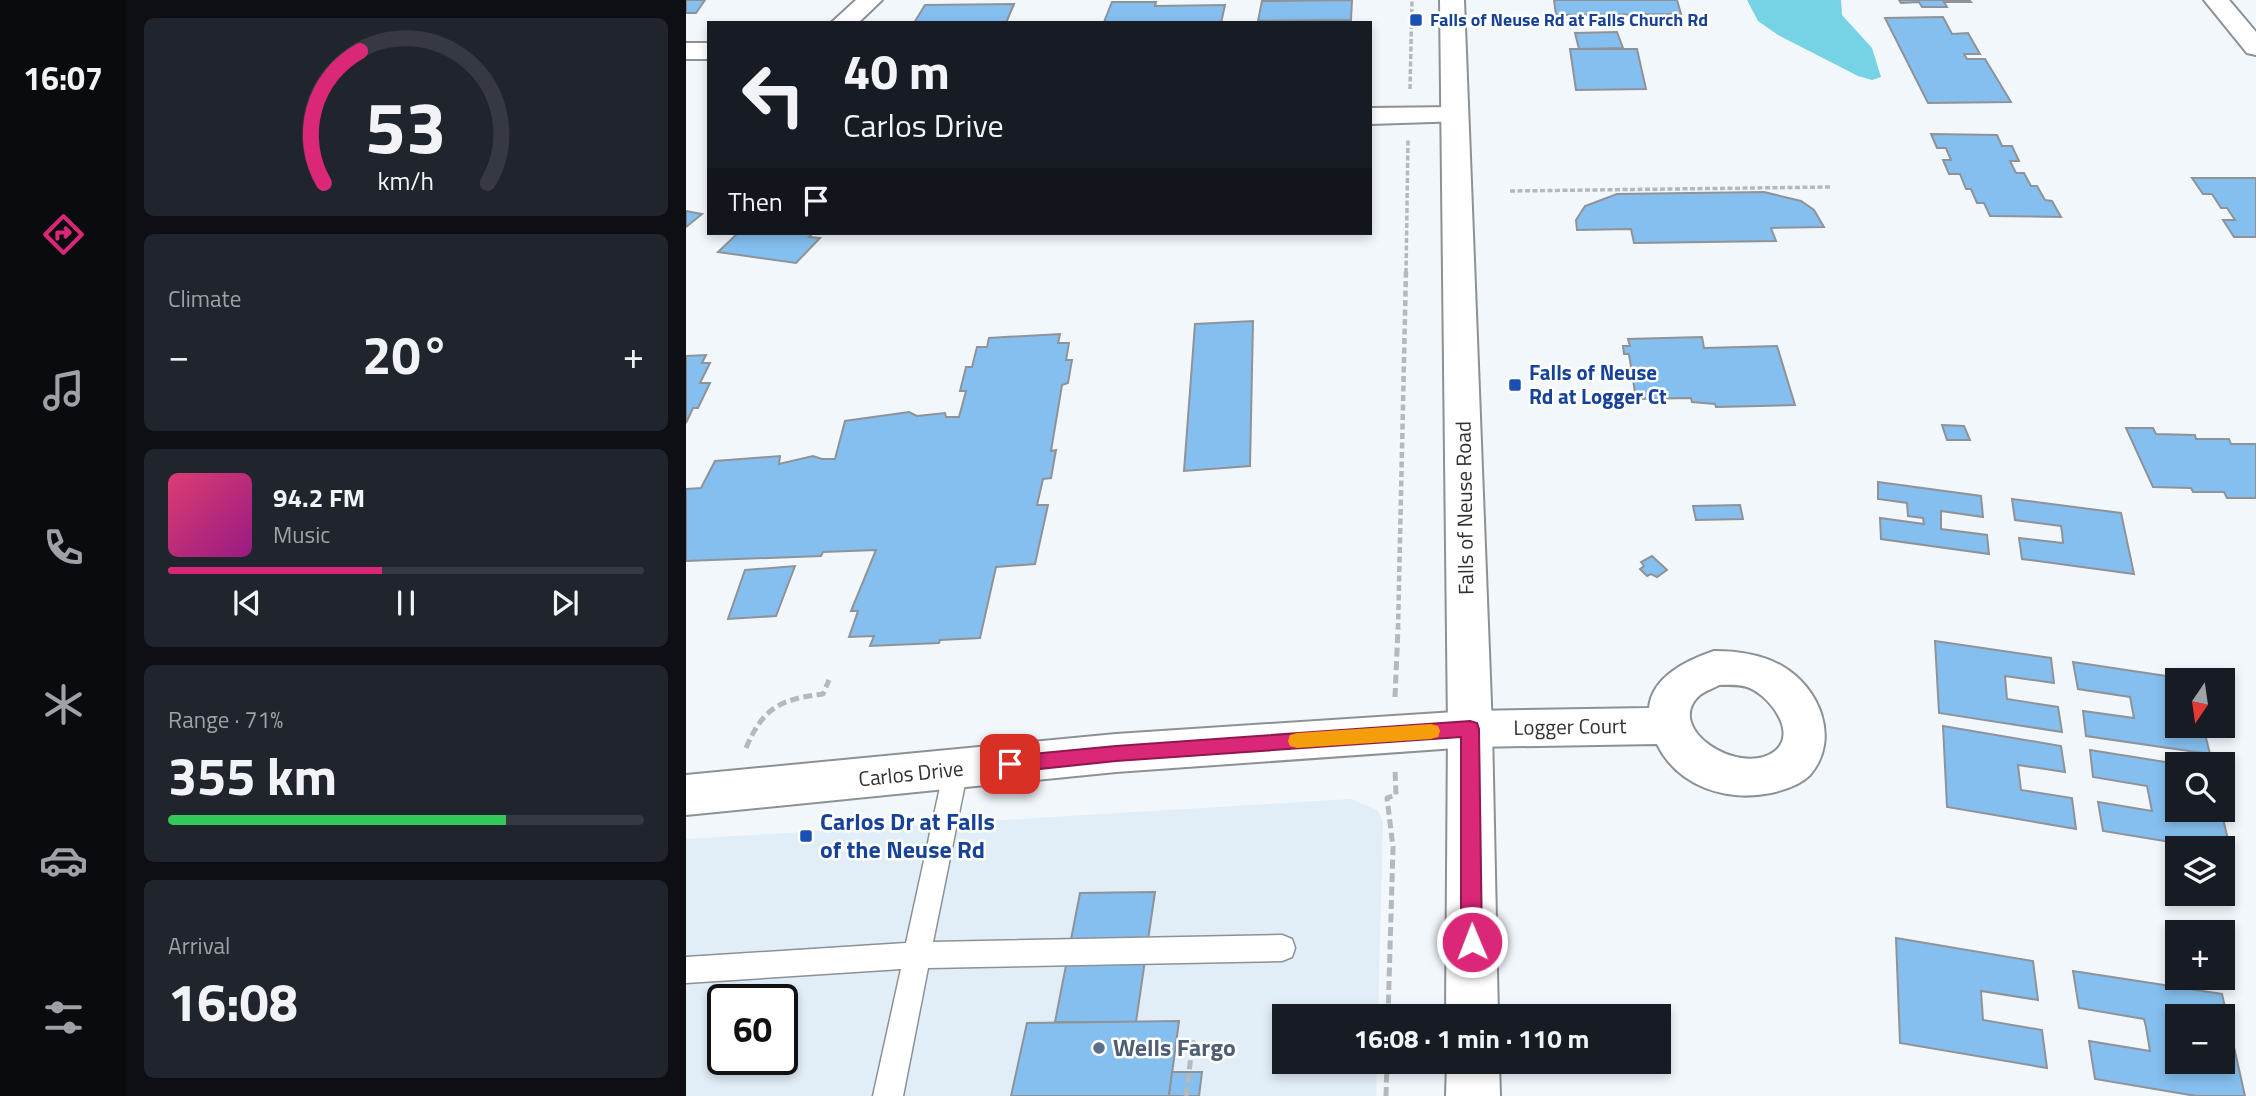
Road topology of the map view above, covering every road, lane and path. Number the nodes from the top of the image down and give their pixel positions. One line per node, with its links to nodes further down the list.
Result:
1 (870, 0): 5 (main road)
2 (1412, 0): 9 (path)
3 (1452, 0): 10 (main road, Falls of Neuse Road)
4 (2216, 0): 6 (main road)
5 (845, 21)
6 (2256, 48)
7 (686, 51): 8 (main road)
8 (707, 51)
9 (1409, 97)
10 (1455, 115): 11 (main road); 18 (main road, Falls of Neuse Road)
11 (1372, 116)
12 (1408, 137): 16 (path)
13 (1830, 187): 14 (path)
14 (1510, 191)
15 (829, 680): 19 (path)
16 (1395, 698)
17 (1670, 726): 18 (main road, Logger Court)
18 (1470, 729): 20 (main road, Carlos Drive); 27 (main road, Falls of Neuse Road)
19 (746, 748)
20 (956, 769): 21 (main road, Carlos Drive); 24 (lane)
21 (686, 795)
22 (1396, 795): 26 (path)
23 (1282, 948): 24 (lane)
24 (919, 955): 25 (lane); 31 (lane)
25 (686, 970)
26 (1388, 1004)
27 (1472, 1004)
28 (1193, 1040): 32 (path)
29 (1387, 1074): 33 (path)
30 (1473, 1074): 34 (main road)
31 (888, 1096)
32 (1186, 1096)
33 (1386, 1096)
34 (1473, 1096)

